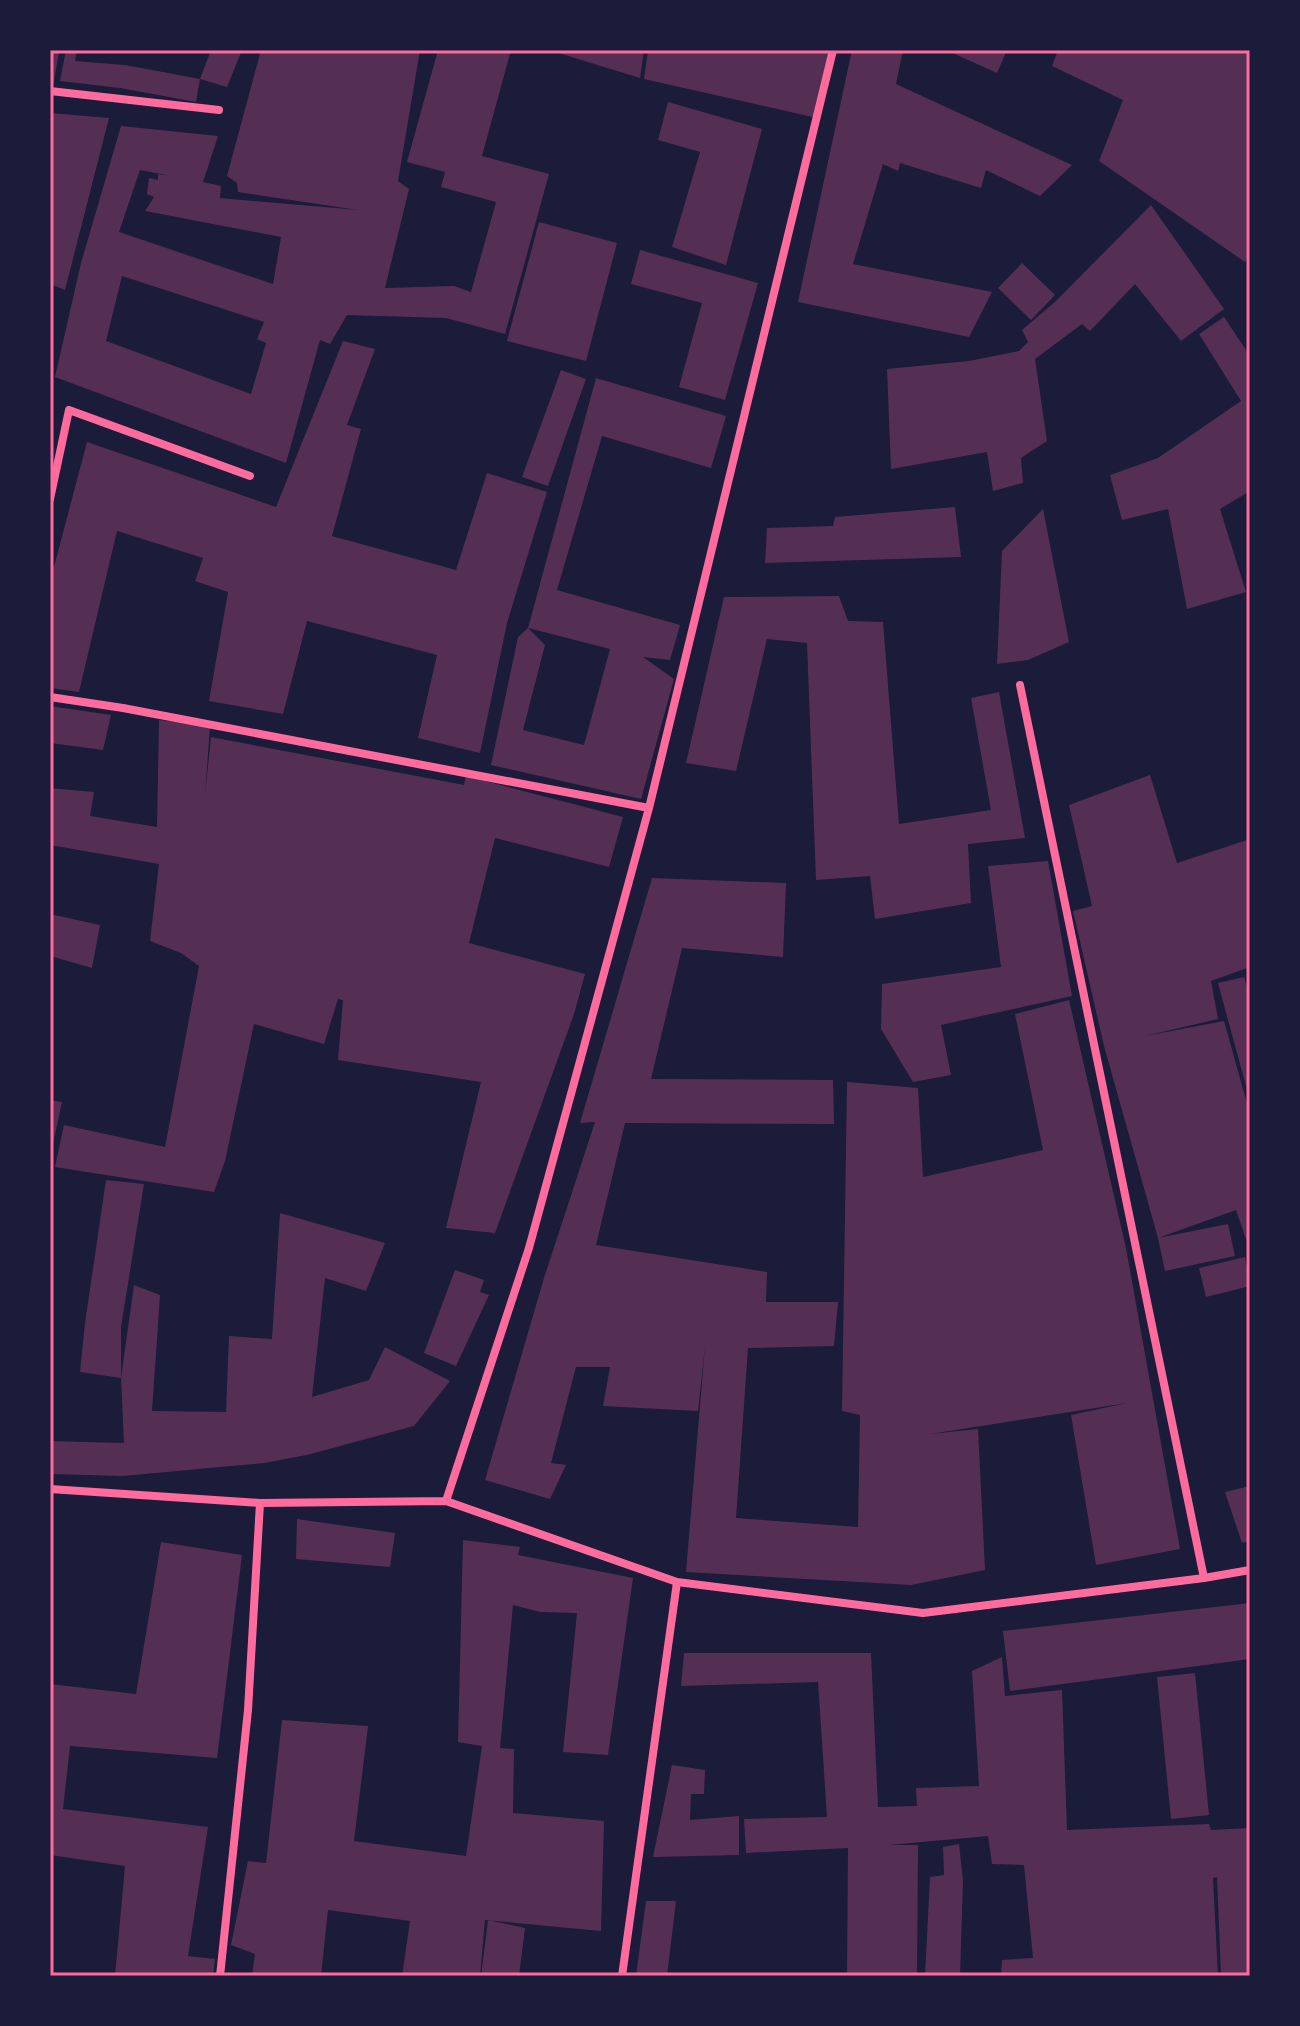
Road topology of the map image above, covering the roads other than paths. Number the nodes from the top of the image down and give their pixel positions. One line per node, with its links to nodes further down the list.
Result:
1 (833, 50): 8 (street)
2 (50, 91): 3 (street)
3 (219, 110)
4 (250, 476): 5 (street)
5 (50, 499)
6 (1020, 685): 13 (street)
7 (50, 697): 8 (street)
8 (649, 808): 10 (street)
9 (50, 1489): 11 (street)
10 (446, 1501): 11 (street); 14 (street)
11 (260, 1503): 15 (street)
12 (1250, 1570): 13 (street)
13 (1204, 1578): 14 (street)
14 (677, 1582): 16 (street)
15 (220, 1976)
16 (622, 1976)

